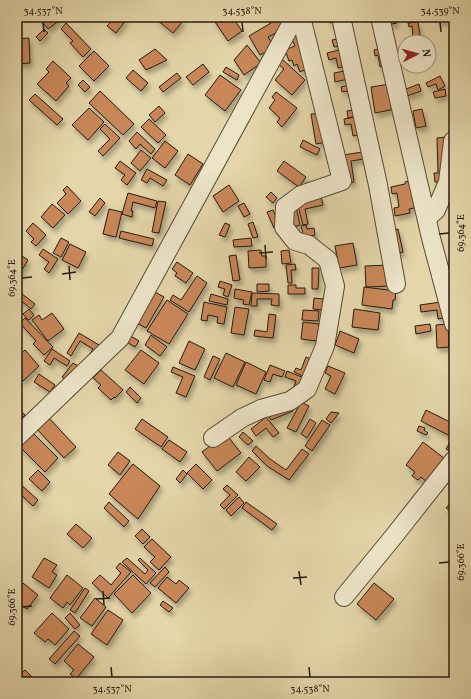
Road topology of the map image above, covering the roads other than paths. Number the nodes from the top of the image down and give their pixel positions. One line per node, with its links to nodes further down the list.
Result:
1 (296, 17): 9 (street)
2 (301, 17): 10 (street)
3 (341, 17): 7 (street)
4 (380, 17): 6 (street)
5 (454, 140): 6 (street)
6 (427, 218): 8 (street)
7 (396, 284)
8 (454, 324)
9 (17, 437)
10 (213, 438)
11 (454, 460): 12 (street)
12 (344, 596)

